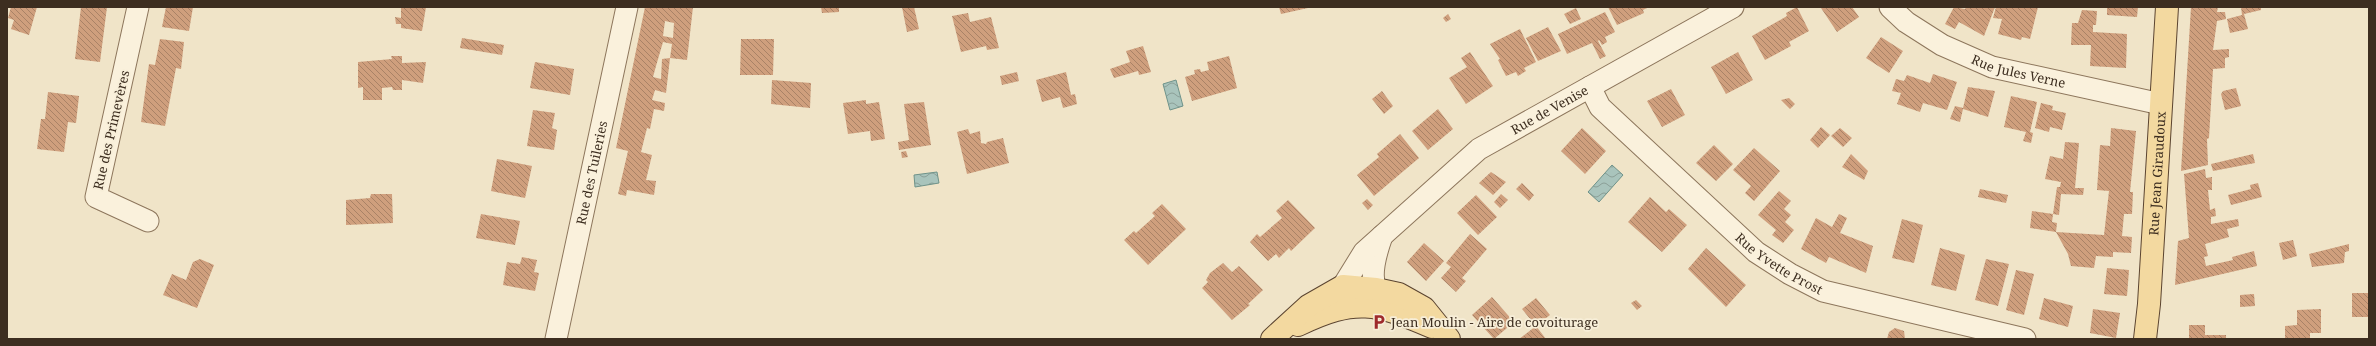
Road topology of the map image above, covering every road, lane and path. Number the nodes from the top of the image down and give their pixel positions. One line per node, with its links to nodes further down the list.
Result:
1 (138, 7): 8 (street, Rue des Primevères)
2 (627, 7): 15 (street, Rue des Tuileries)
3 (1733, 7): 6 (street, Rue de Venise)
4 (1890, 7): 7 (street, Rue Jules Verne)
5 (2167, 7): 7 (main road, Rue Jean Giraudoux)
6 (1590, 87): 9 (street, Rue de Venise); 16 (street, Rue Yvette Prost)
7 (2161, 104): 17 (main road, Rue Jean Giraudoux)
8 (148, 221)
9 (1382, 236): 10 (street, Rue de Venise); 11 (street, Rue de Venise)
10 (1343, 286): 11 (main road); 14 (main road, Rue de Venise)
11 (1376, 288): 12 (street); 13 (main road)
12 (1394, 310): 13 (main road); 14 (main road)
13 (1445, 335)
14 (1273, 338)
15 (556, 339)
16 (2025, 339)
17 (2145, 339)

